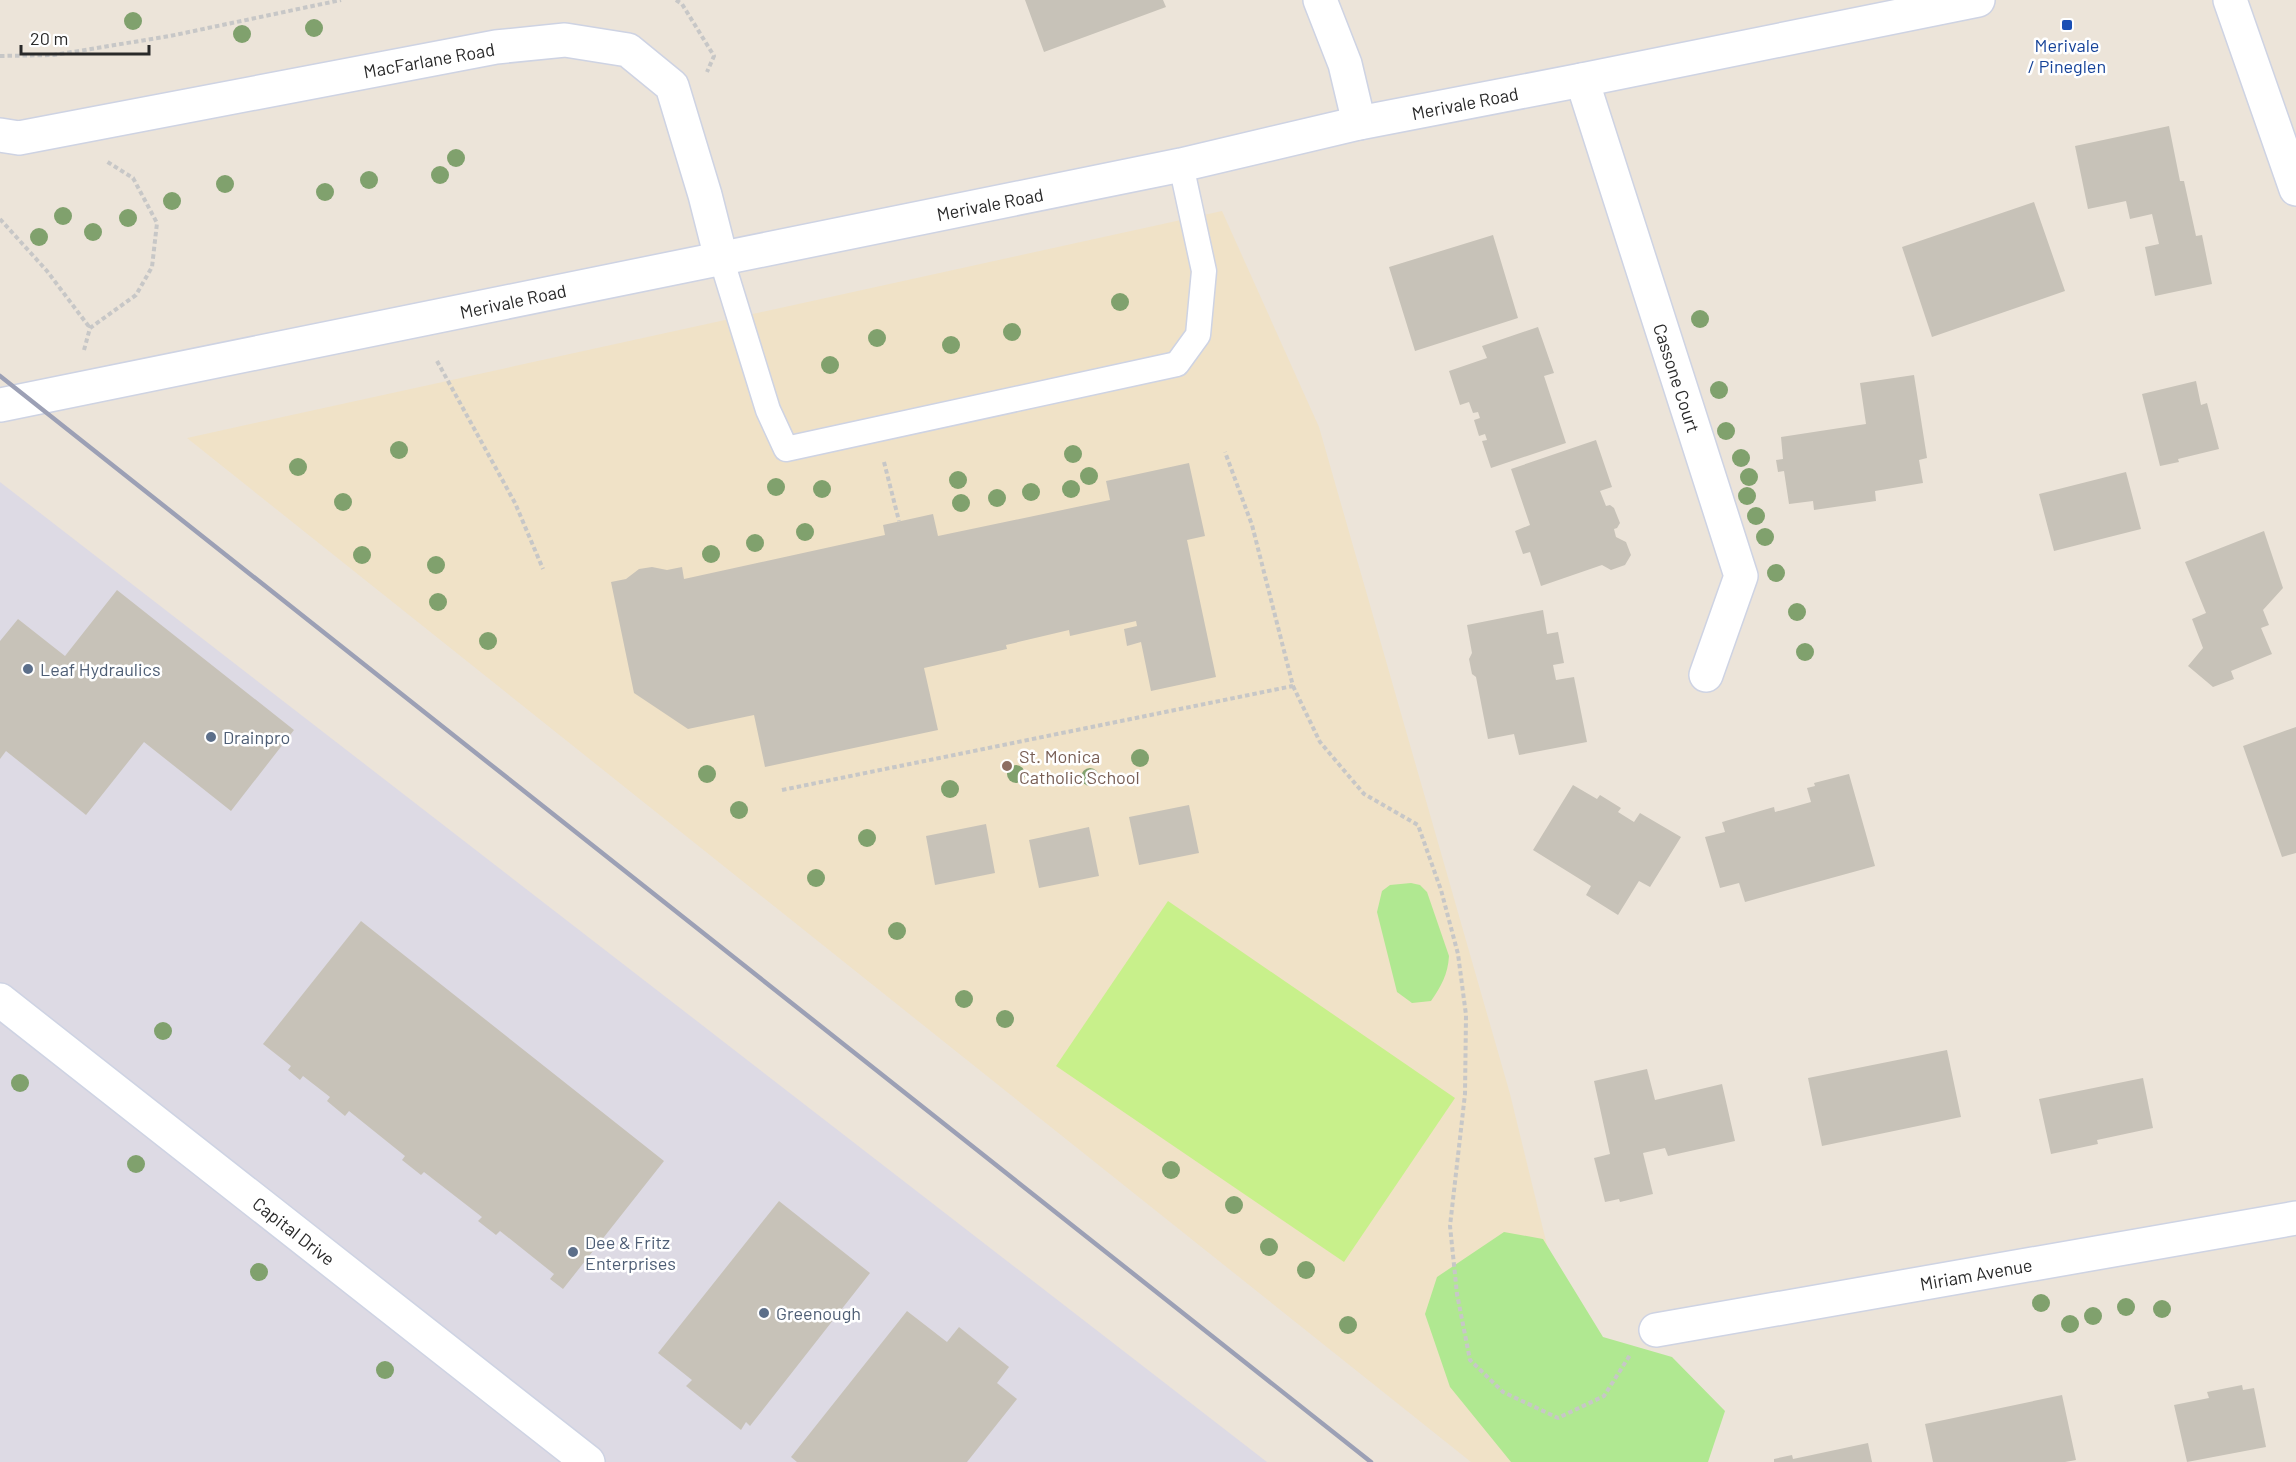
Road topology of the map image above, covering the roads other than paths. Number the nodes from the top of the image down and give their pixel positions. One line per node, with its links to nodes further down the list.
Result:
1 (1320, 0): 5 (street)
2 (1978, 0): 4 (street, Merivale Road)
3 (2230, 0): 8 (street)
4 (1581, 80): 5 (street, Merivale Road); 11 (street, Cassone Court)
5 (1359, 123): 7 (street, Merivale Road)
6 (0, 135): 9 (street, MacFarlane Road)
7 (1181, 165): 9 (street, Merivale Road); 9 (lane)
8 (2296, 189)
9 (721, 258): 10 (street, Merivale Road)
10 (0, 405)
11 (1706, 675)
12 (0, 1000): 15 (street, Capital Drive)
13 (2296, 1218): 14 (street, Miriam Avenue)
14 (1656, 1330)
15 (588, 1462)

